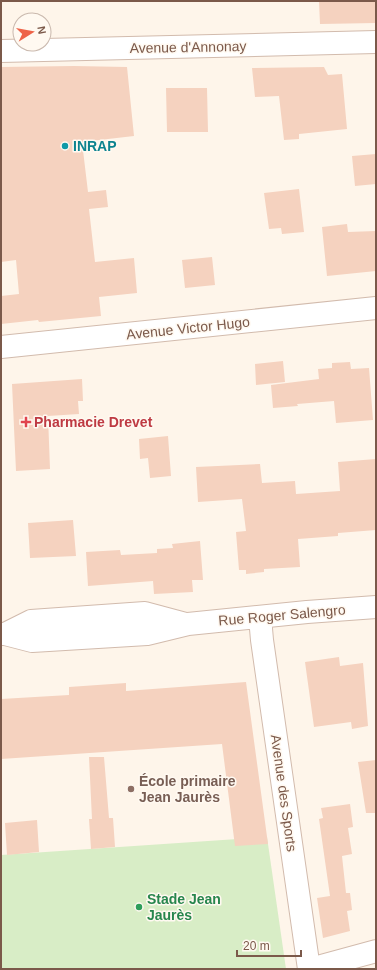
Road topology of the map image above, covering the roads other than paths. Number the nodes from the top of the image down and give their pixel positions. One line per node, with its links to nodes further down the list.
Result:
1 (376, 42): 2 (street, Avenue d'Annonay)
2 (1, 51)
3 (376, 308): 4 (street, Avenue Victor Hugo)
4 (1, 348)
5 (376, 607): 6 (street, Rue Roger Salengro)
6 (260, 617): 7 (street, Rue Roger Salengro); 9 (street, Avenue des Sports)
7 (3, 634)
8 (376, 950): 9 (street)
9 (309, 969)

